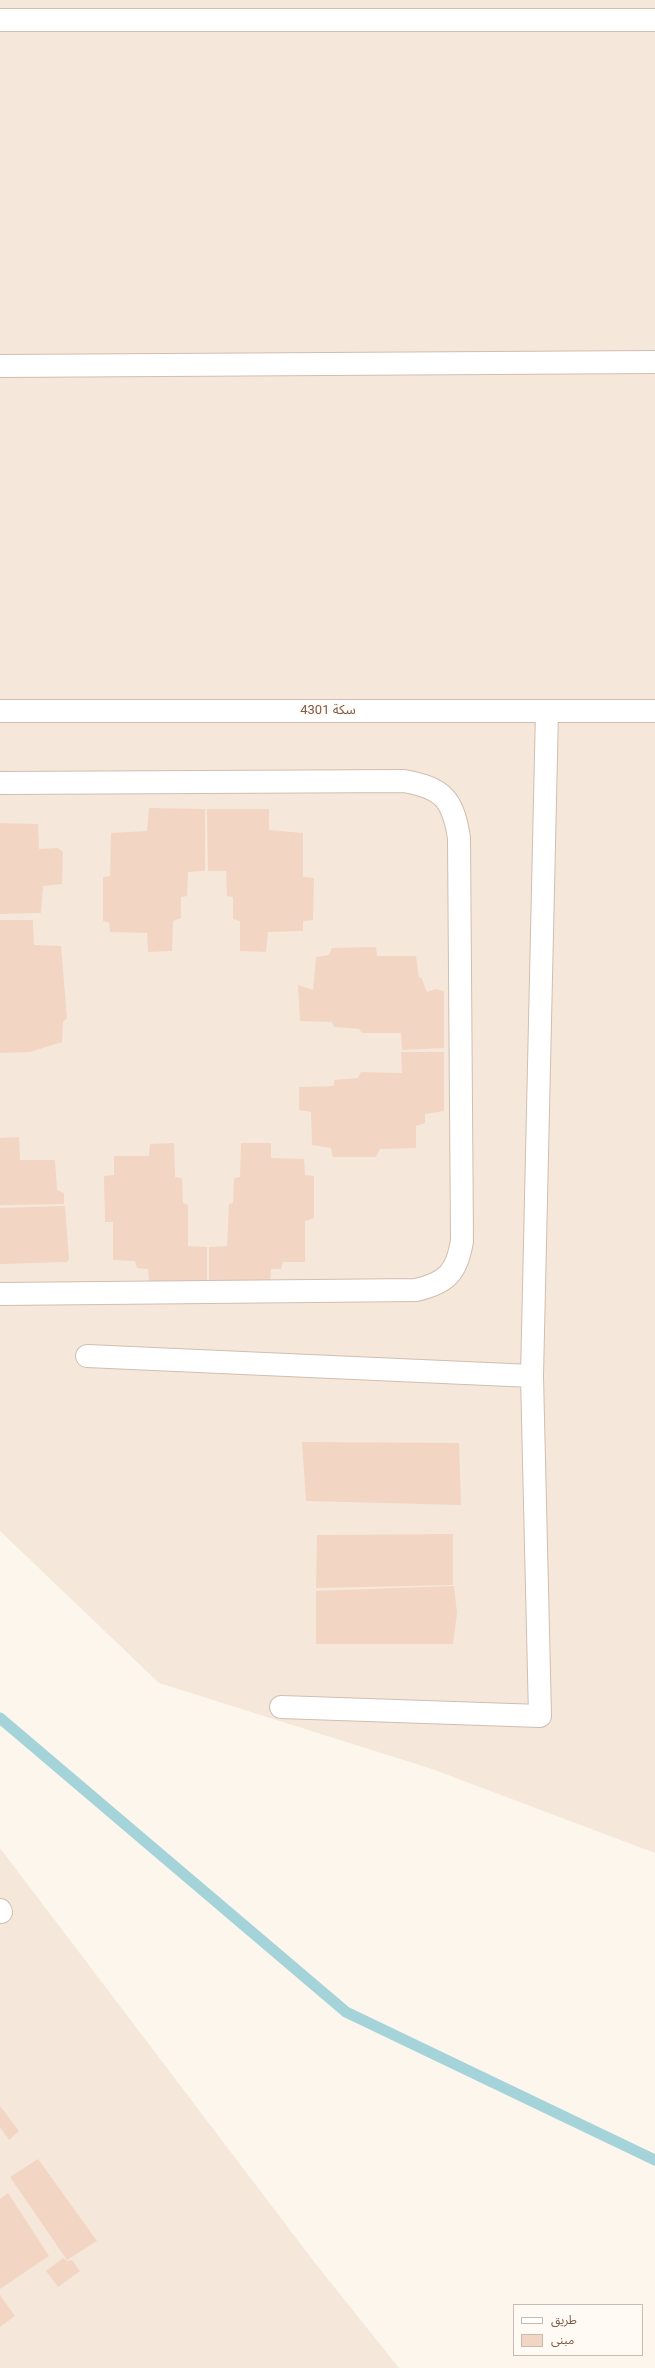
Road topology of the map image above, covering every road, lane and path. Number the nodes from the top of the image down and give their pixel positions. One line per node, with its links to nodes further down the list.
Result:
1 (0, 20): 2 (street)
2 (655, 20)
3 (655, 362): 4 (street)
4 (0, 366)
5 (0, 711): 6 (street, سكة 4301)
6 (547, 711): 7 (street, سكة 4301); 11 (street)
7 (655, 711)
8 (0, 783): 9 (street)
9 (0, 1294)
10 (87, 1356): 11 (street)
11 (532, 1376): 12 (street)
12 (282, 1707)

